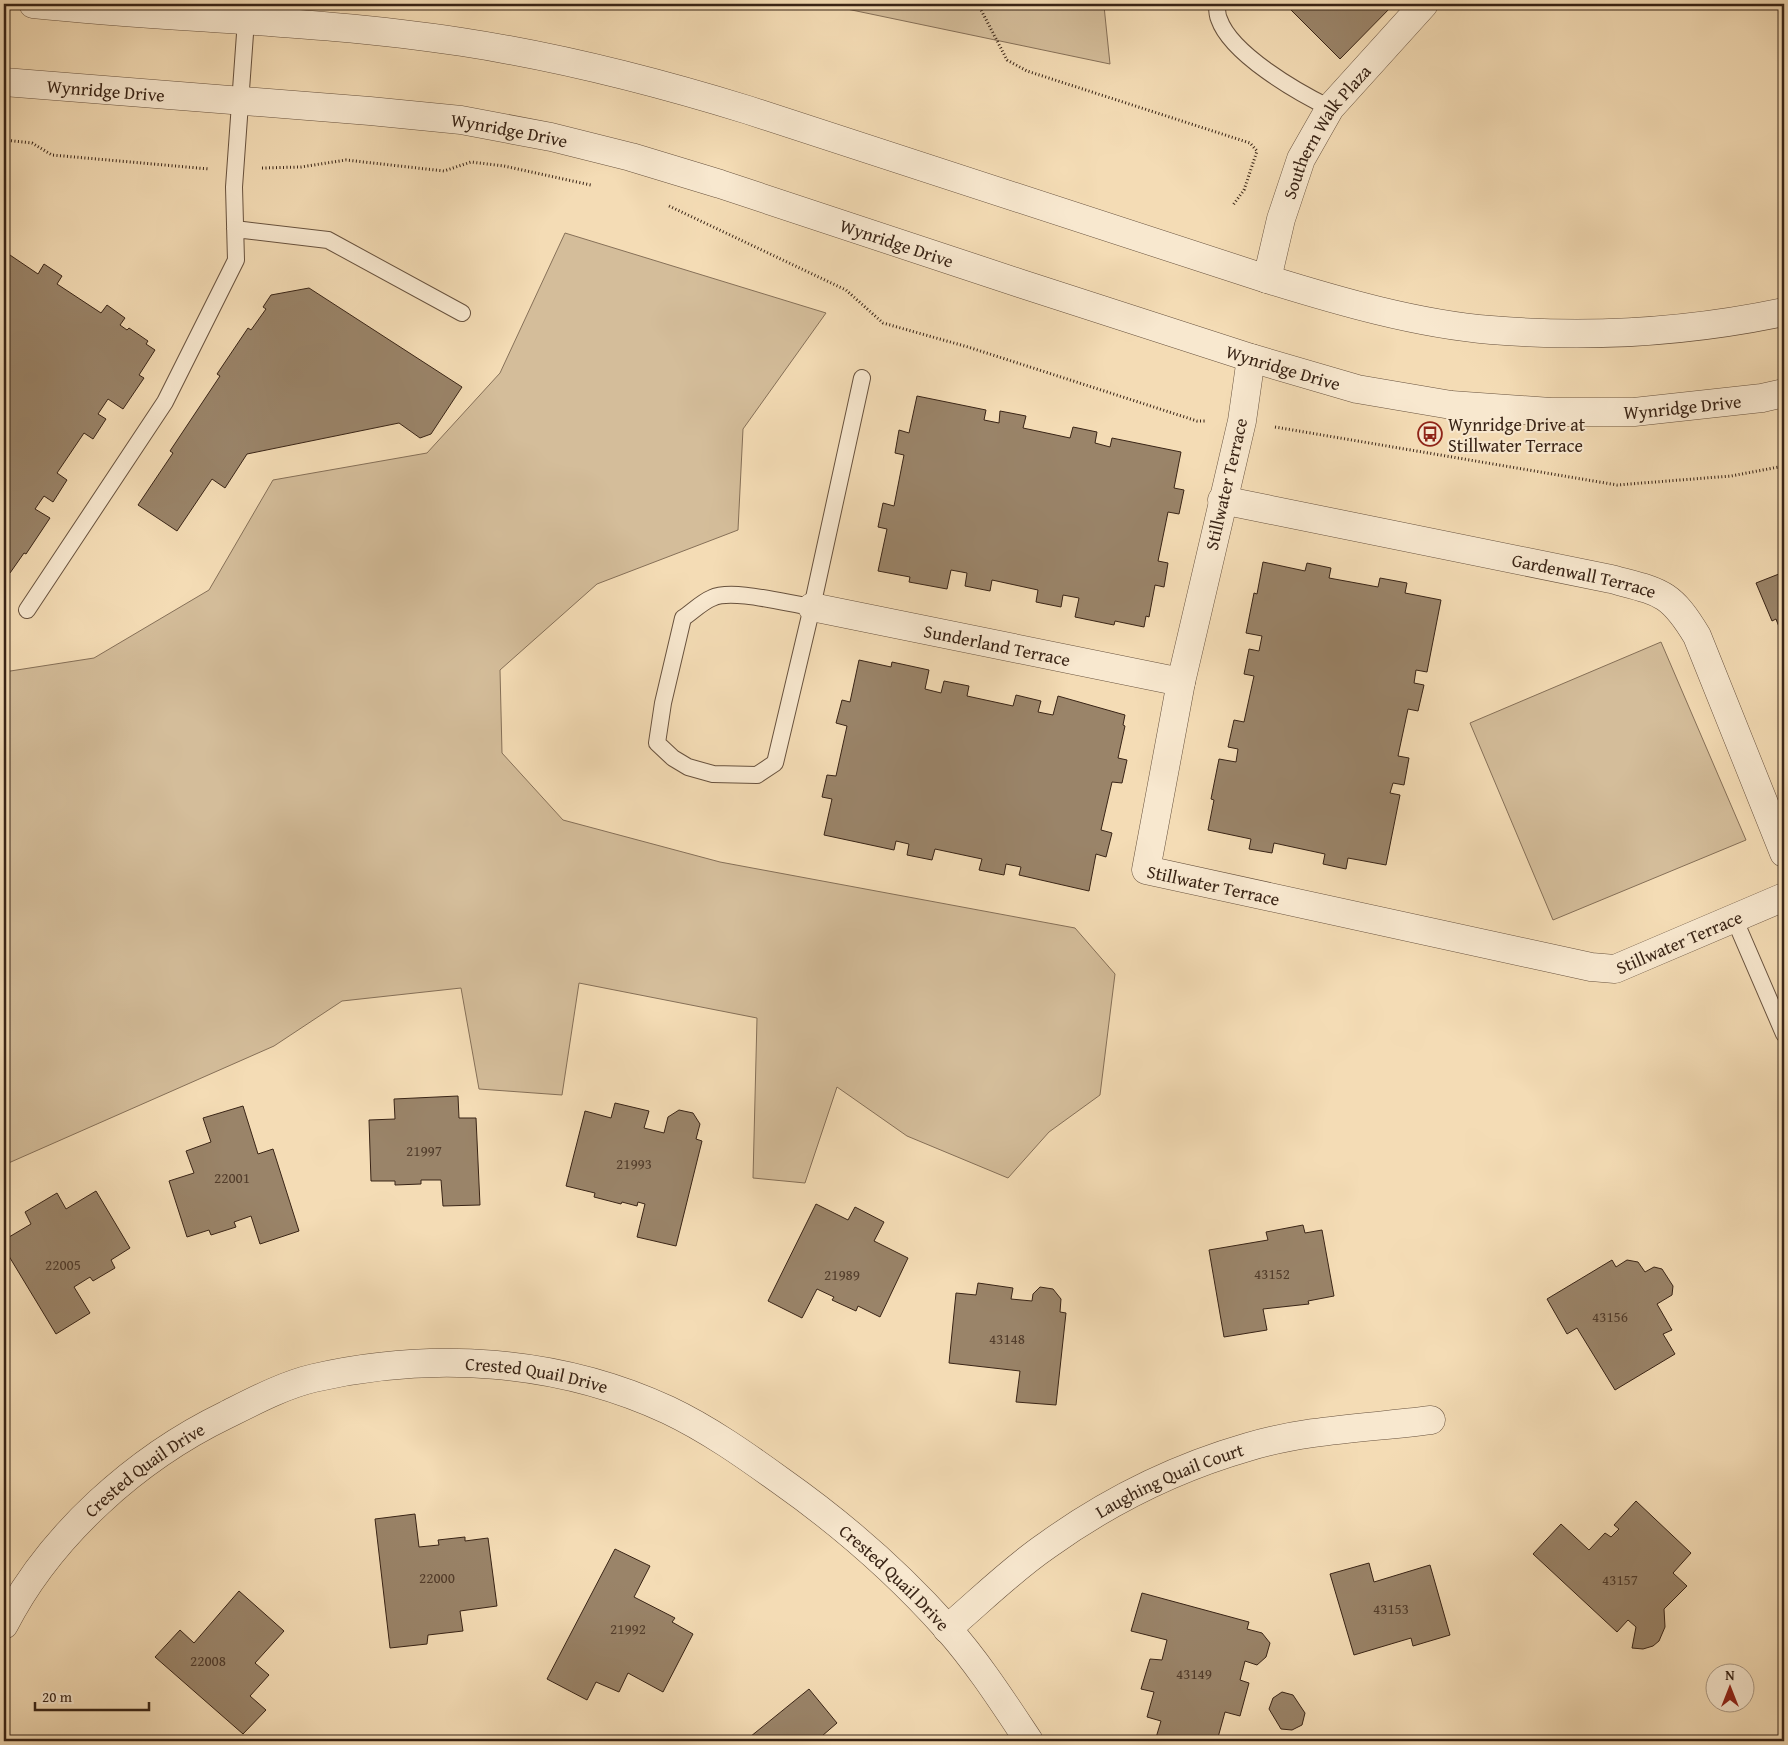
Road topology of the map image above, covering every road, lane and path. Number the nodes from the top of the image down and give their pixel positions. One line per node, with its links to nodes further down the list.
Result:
1 (33, 4): 5 (street)
2 (978, 4): 12 (path)
3 (1217, 4): 8 (lane)
4 (1424, 4): 8 (street, Southern Walk Plaza)
5 (246, 20): 7 (lane); 15 (street)
6 (4, 82): 7 (street, Wynridge Drive)
7 (239, 100): 10 (lane); 18 (street, Wynridge Drive)
8 (1330, 108): 15 (street, Southern Walk Plaza)
9 (4, 140): 10 (path)
10 (235, 169): 11 (path); 14 (lane)
11 (592, 185)
12 (1233, 205)
13 (668, 206): 21 (path)
14 (235, 229): 17 (lane); 25 (lane)
15 (1267, 279): 16 (street)
16 (1784, 312)
17 (462, 314)
18 (1251, 358): 20 (street, Wynridge Drive); 21 (street, Stillwater Terrace)
19 (862, 378): 24 (lane)
20 (1784, 393)
21 (1242, 421): 22 (path); 23 (street, Stillwater Terrace)
22 (1784, 466)
23 (1222, 500): 26 (street, Stillwater Terrace); 27 (street, Gardenwall Terrace)
24 (812, 607): 24 (lane); 26 (street, Sunderland Terrace)
25 (28, 610)
26 (1181, 682): 29 (street, Stillwater Terrace)
27 (1784, 853)
28 (1784, 897): 29 (street, Stillwater Terrace)
29 (1734, 918): 30 (lane)
30 (1784, 1034)
31 (1431, 1420): 33 (street, Laughing Quail Court)
32 (4, 1625): 33 (street, Crested Quail Drive)
33 (947, 1629): 34 (street, Crested Quail Drive)
34 (1029, 1741)

